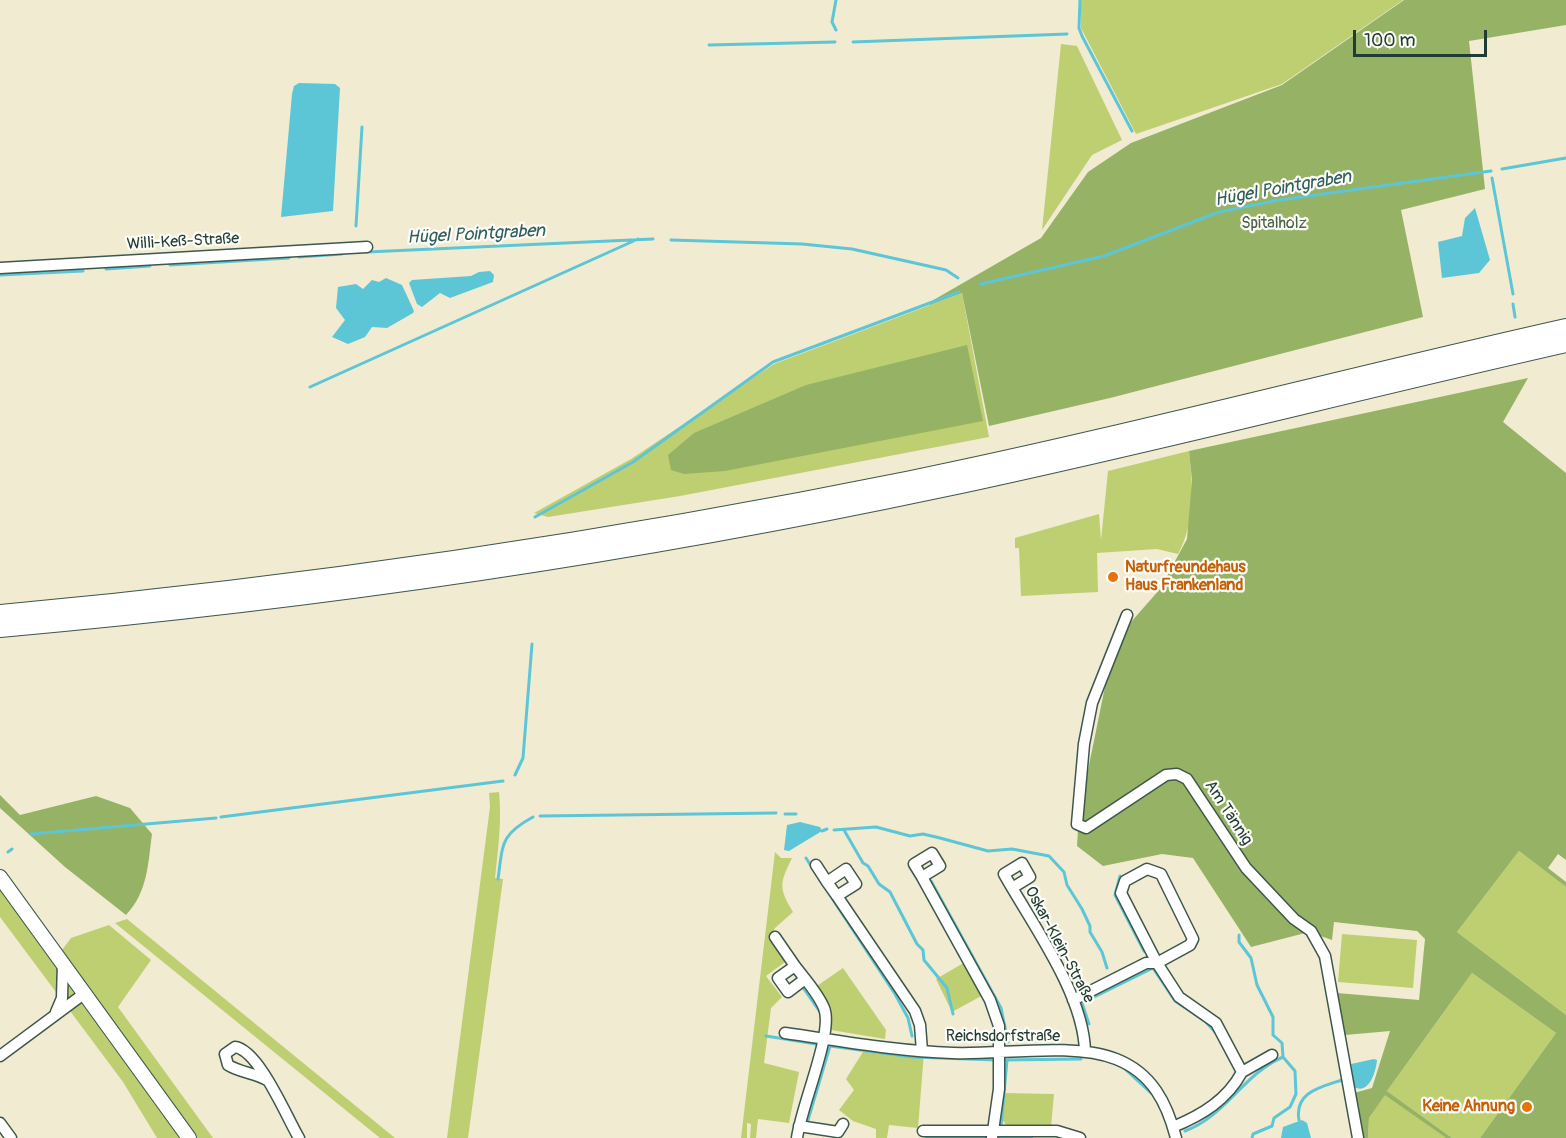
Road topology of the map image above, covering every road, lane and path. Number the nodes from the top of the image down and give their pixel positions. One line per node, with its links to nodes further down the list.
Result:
1 (367, 247): 2 (street, Willi-Keß-Straße)
2 (0, 268)
3 (1566, 328): 5 (highway)
4 (1566, 344): 7 (highway)
5 (0, 614)
6 (1127, 615): 42 (street, Am Tännig)
7 (0, 628)
8 (816, 865): 11 (street)
9 (0, 877): 15 (main road)
10 (922, 877): 25 (street)
11 (827, 882): 13 (street); 13 (street)
12 (1012, 888): 20 (street, Oskar-Klein-Straße)
13 (837, 896): 24 (street)
14 (775, 937): 17 (street)
15 (63, 963): 19 (main road); 21 (street)
16 (1157, 963): 16 (street); 20 (street); 29 (street)
17 (795, 966): 18 (street); 18 (street)
18 (805, 979): 23 (street)
19 (85, 993): 21 (street); 38 (main road)
20 (1073, 999): 26 (street, Oskar-Klein-Straße)
21 (54, 1014): 27 (street)
22 (786, 1033): 23 (street, Reichsdorfstraße)
23 (826, 1039): 24 (street, Reichsdorfstraße); 33 (street)
24 (922, 1051): 25 (street, Reichsdorfstraße)
25 (1000, 1052): 26 (street, Reichsdorfstraße); 36 (street)
26 (1085, 1052): 35 (street, Reichsdorfstraße)
27 (0, 1056)
28 (1272, 1056): 29 (street)
29 (1242, 1072): 35 (street)
30 (267, 1080): 39 (street)
31 (0, 1123): 37 (street)
32 (843, 1124): 33 (street)
33 (798, 1126): 40 (street)
34 (922, 1131): 36 (street)
35 (1175, 1133)
36 (992, 1135): 41 (street)
37 (11, 1138)
38 (189, 1138)
39 (299, 1138)
40 (797, 1138)
41 (1080, 1138)
42 (1358, 1138)

